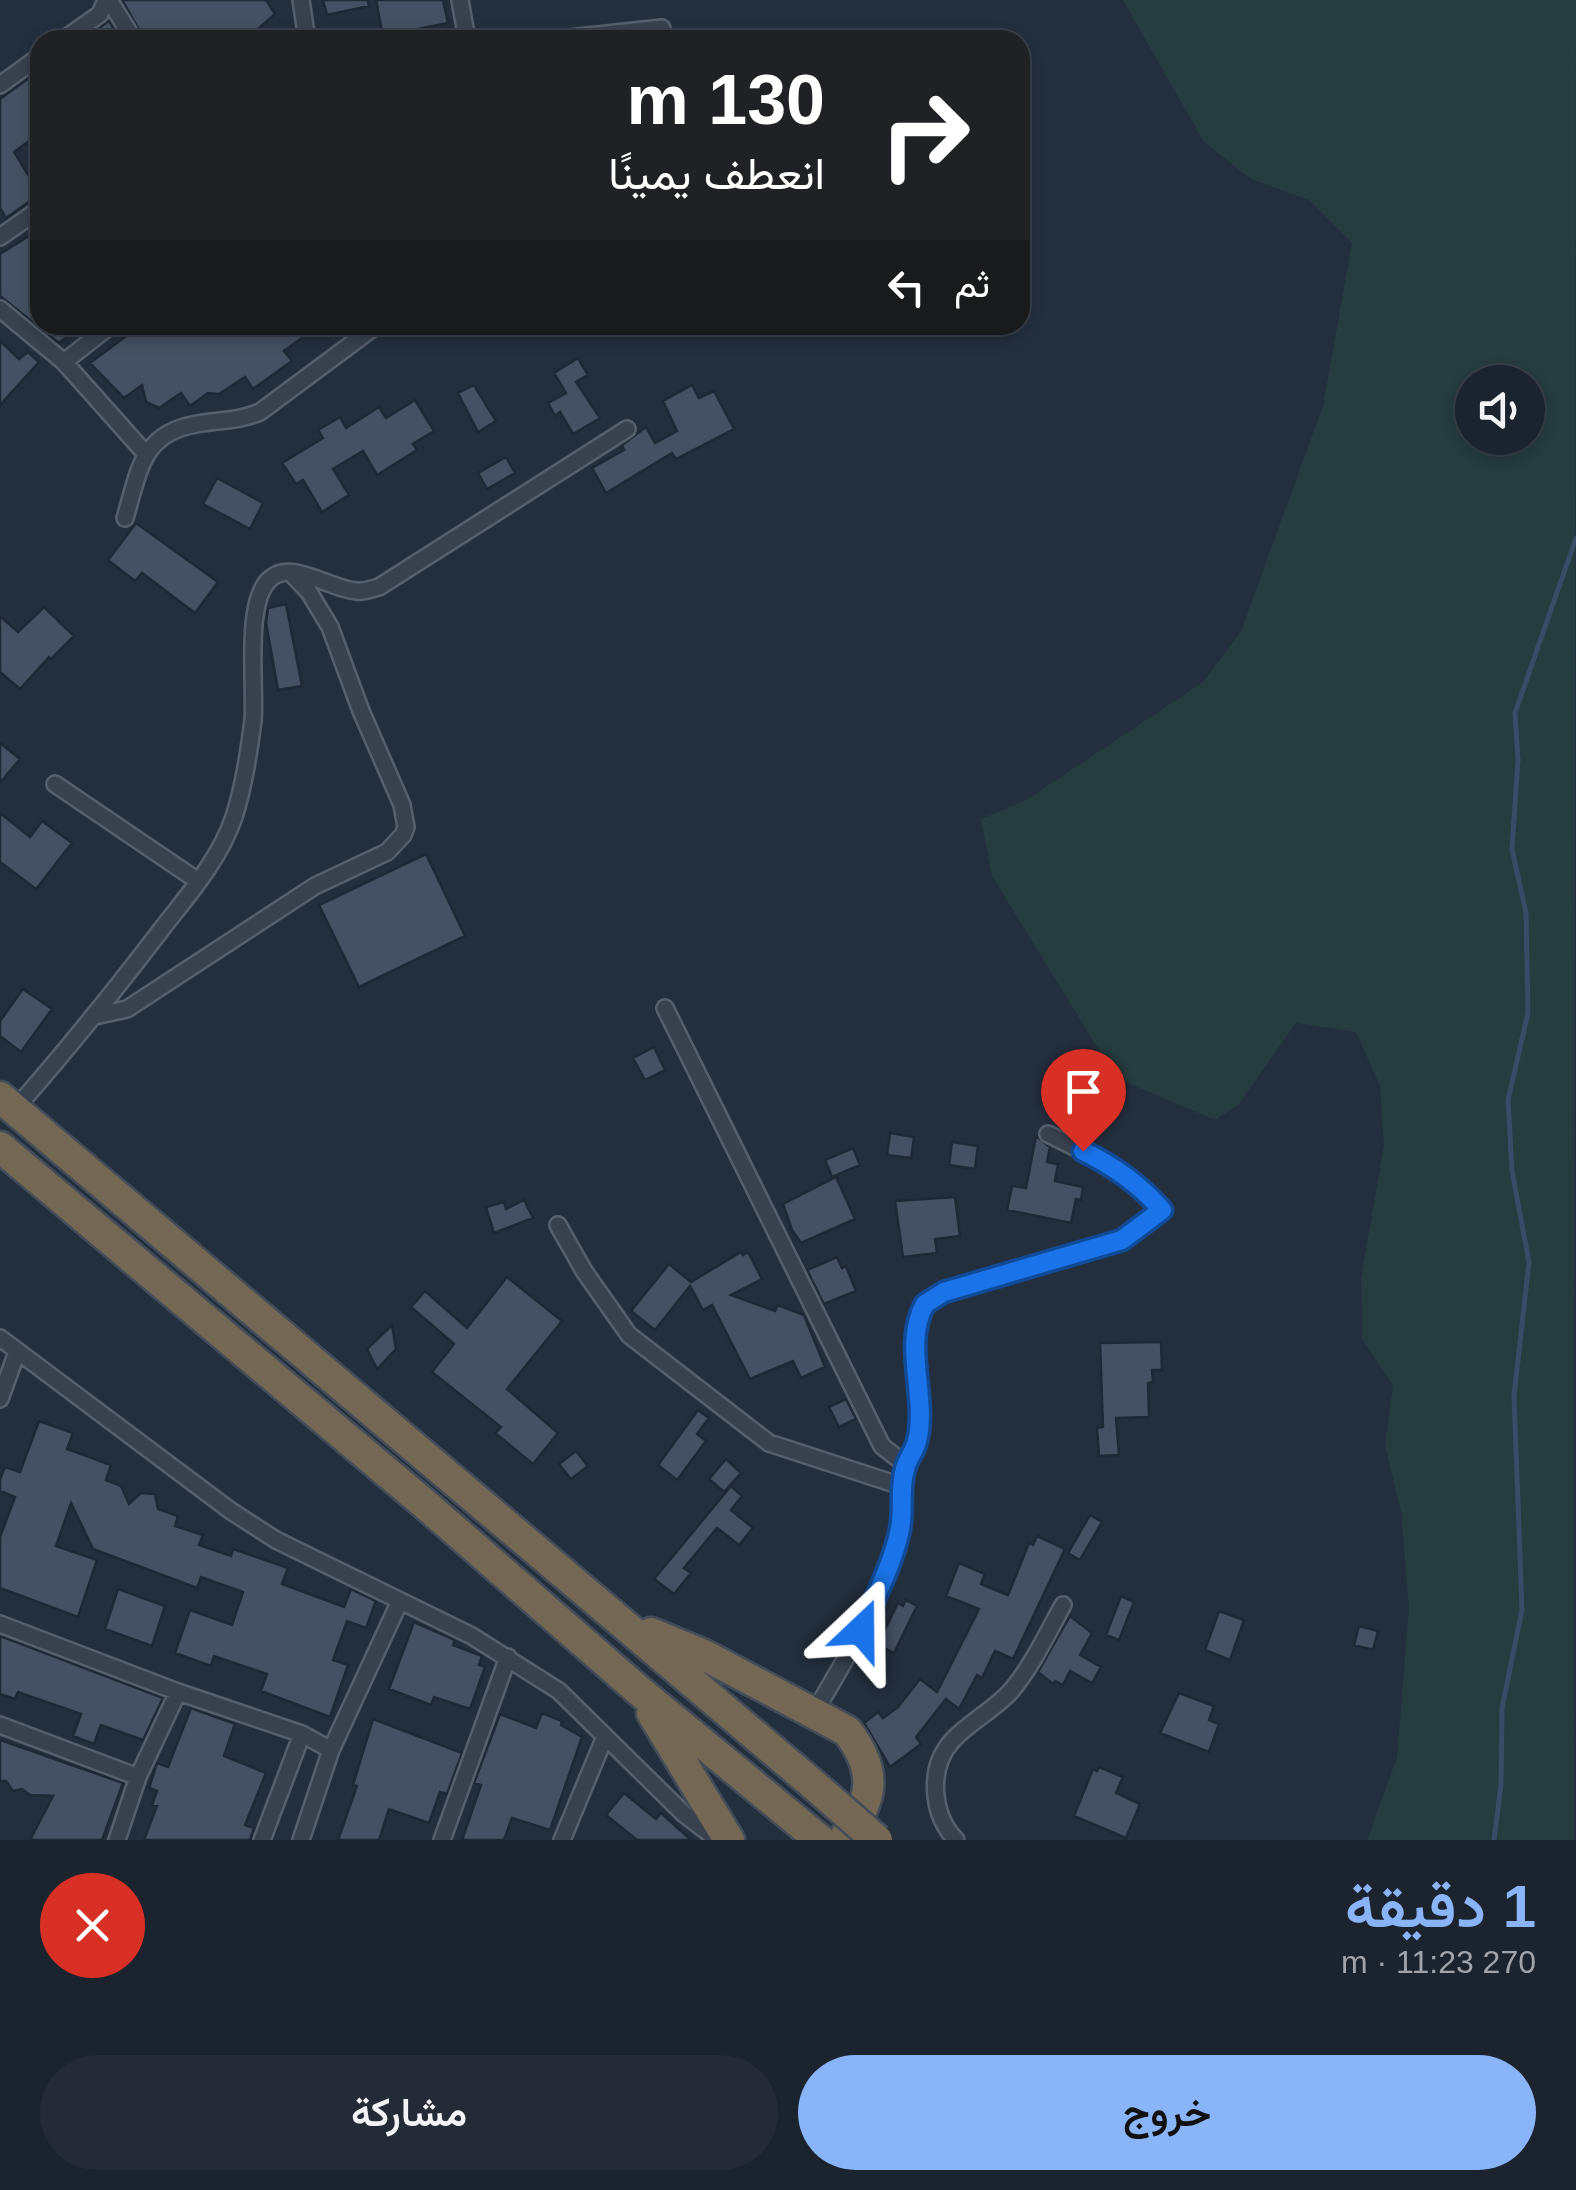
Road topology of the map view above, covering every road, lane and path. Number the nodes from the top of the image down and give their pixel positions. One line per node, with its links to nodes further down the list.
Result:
1 (108, 0): 4 (street); 5 (street)
2 (301, 0): 6 (street)
3 (460, 0): 7 (street)
4 (77, 30)
5 (128, 30)
6 (306, 30)
7 (464, 30)
8 (30, 63): 9 (street)
9 (0, 85)
10 (30, 215): 11 (street)
11 (1, 235)
12 (0, 309): 13 (street)
13 (30, 334)
14 (31, 335): 17 (street)
15 (98, 335): 17 (street)
16 (364, 335): 19 (street)
17 (64, 362): 19 (street)
18 (627, 430): 21 (street)
19 (144, 453): 20 (street)
20 (125, 518)
21 (290, 572): 23 (street); 25 (street)
22 (55, 784): 23 (street)
23 (198, 882): 25 (street)
24 (665, 1008): 33 (street)
25 (95, 1016): 26 (street)
26 (8, 1103): 37 (highway)
27 (1048, 1134): 33 (street)
28 (0, 1147): 41 (highway)
29 (558, 1226): 34 (street)
30 (0, 1338): 31 (street)
31 (17, 1352): 32 (street); 35 (street)
32 (0, 1399)
33 (906, 1464): 34 (street)
34 (901, 1486): 43 (street)
35 (400, 1601): 39 (street); 48 (street)
36 (1062, 1605): 62 (street)
37 (624, 1622): 40 (highway); 44 (highway)
38 (0, 1624): 42 (street)
39 (508, 1657): 47 (street); 55 (street)
40 (766, 1689): 43 (highway); 44 (highway)
41 (637, 1690): 49 (highway); 50 (highway)
42 (178, 1692): 46 (street); 51 (street)
43 (815, 1712): 60 (highway)
44 (742, 1722): 61 (highway, bridge)
45 (0, 1725): 51 (street)
46 (302, 1734): 48 (street); 53 (street)
47 (604, 1739): 56 (street); 57 (street)
48 (331, 1750): 54 (street)
49 (716, 1755): 50 (highway); 59 (highway)
50 (687, 1772): 58 (highway)
51 (138, 1777): 52 (street)
52 (116, 1840)
53 (262, 1840)
54 (301, 1840)
55 (442, 1840)
56 (562, 1840)
57 (718, 1840)
58 (729, 1840)
59 (820, 1840)
60 (842, 1840)
61 (877, 1840)
62 (956, 1840)

